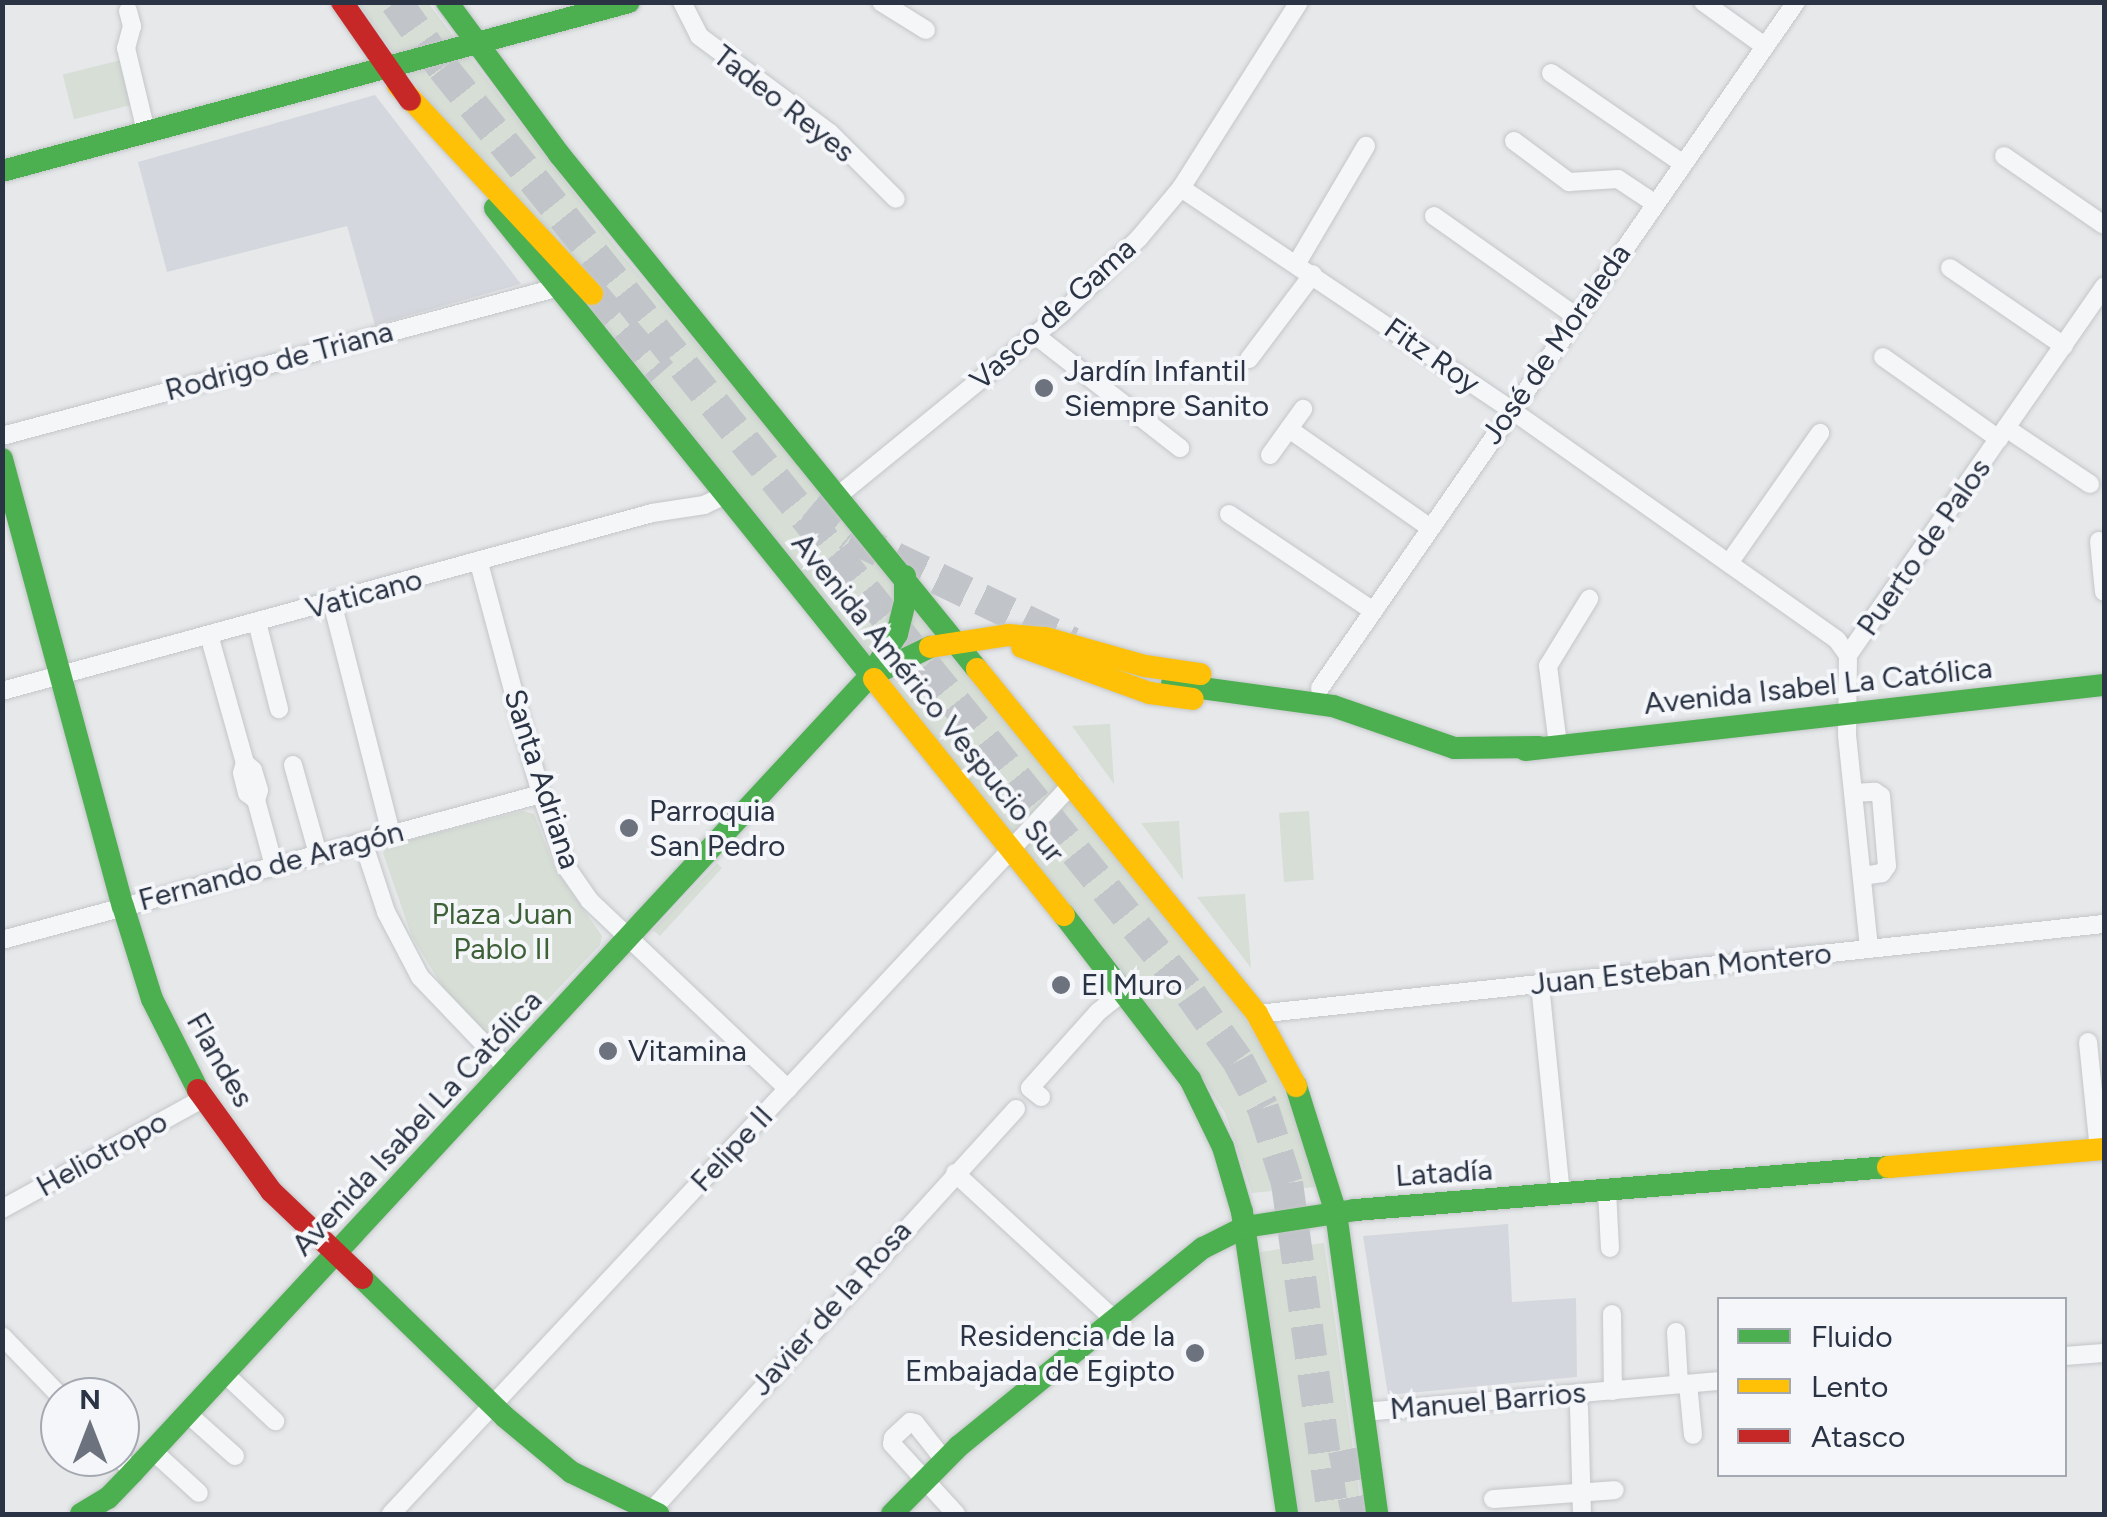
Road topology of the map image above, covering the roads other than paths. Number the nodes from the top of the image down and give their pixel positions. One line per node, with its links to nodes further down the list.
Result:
1 (342, 2): 14 (main road, Avenida Américo Vespucio Sur)
2 (447, 2): 11 (main road, Avenida Américo Vespucio Sur)
3 (628, 2): 11 (main road)
4 (682, 2): 22 (street, Tadeo Reyes)
5 (881, 2): 10 (street)
6 (1299, 2): 21 (street, Vasco de Gama)
7 (1703, 2): 12 (street)
8 (1796, 2): 12 (street, José de Moraleda)
9 (128, 11): 15 (street)
10 (926, 30)
11 (474, 43): 14 (main road); 47 (main road, Avenida Américo Vespucio Sur)
12 (1763, 45): 19 (street, José de Moraleda)
13 (1551, 73): 19 (street)
14 (392, 76): 15 (main road); 30 (main road, Avenida Américo Vespucio Sur); 31 (main road)
15 (146, 131): 20 (main road)
16 (1514, 141): 23 (street)
17 (1366, 146): 26 (street)
18 (2004, 156): 25 (street)
19 (1682, 163): 23 (street, José de Moraleda)
20 (2, 170)
21 (1181, 188): 26 (street, Fitz Roy); 33 (street, Vasco de Gama)
22 (896, 199)
23 (1654, 203): 32 (street, José de Moraleda)
24 (1434, 216): 32 (street)
25 (2104, 225)
26 (1297, 263): 28 (street, Fitz Roy)
27 (1950, 268): 34 (street)
28 (1313, 274): 36 (street); 38 (street, Fitz Roy)
29 (2104, 286): 34 (street, Puerto de Palos)
30 (556, 288): 42 (street, Rodrigo de Triana); 48 (main road, Avenida Américo Vespucio Sur)
31 (592, 294)
32 (1575, 316): 38 (street, José de Moraleda)
33 (1034, 335): 43 (street); 47 (street, Vasco de Gama)
34 (2064, 346): 41 (street, Puerto de Palos)
35 (1883, 357): 41 (street, Puerto de Palos)
36 (1249, 359)
37 (1302, 409): 39 (street)
38 (1510, 409): 50 (street, José de Moraleda); 53 (street, Fitz Roy)
39 (1288, 429): 44 (street); 50 (street)
40 (1820, 433): 53 (street)
41 (2003, 433): 46 (street); 63 (street, Puerto de Palos)
42 (2, 436)
43 (1180, 448)
44 (1270, 455)
45 (2, 460): 64 (main road, Flandes)
46 (2090, 484)
47 (839, 495): 54 (main road, Avenida Américo Vespucio Sur)
48 (723, 496): 52 (street, Vaticano); 65 (main road, Avenida Américo Vespucio Sur)
49 (1229, 514): 58 (street)
50 (1428, 528): 58 (street, José de Moraleda)
51 (2099, 541): 55 (street)
52 (479, 563): 57 (street, Vaticano); 76 (street, Santa Adriana)
53 (1729, 563): 63 (street, Fitz Roy)
54 (906, 576): 62 (main road, Avenida Américo Vespucio Sur); 65 (main road)
55 (2104, 592)
56 (1589, 599): 72 (street)
57 (332, 602): 59 (street, Vaticano); 77 (street)
58 (1372, 610): 68 (street, José de Moraleda)
59 (257, 622): 60 (street, Vaticano); 70 (street)
60 (209, 636): 64 (street, Vaticano); 81 (street)
61 (983, 636): 62 (main road, Avenida Isabel La Católica); 68 (main road, Avenida Isabel La Católica); 72 (main road, Avenida Isabel La Católica)
62 (956, 639): 65 (main road, Avenida Isabel La Católica); 74 (main road, Avenida Américo Vespucio Sur)
63 (1848, 656): 71 (street)
64 (62, 675): 69 (street, Vaticano); 83 (main road, Flandes)
65 (870, 676): 79 (main road, Avenida Américo Vespucio Sur); 85 (main road, Avenida Isabel La Católica)
66 (1172, 684): 72 (main road)
67 (2104, 684): 71 (main road, Avenida Isabel La Católica)
68 (1320, 688): 72 (main road, Avenida Isabel La Católica)
69 (2, 690)
70 (280, 709)
71 (1848, 713): 72 (main road, Avenida Isabel La Católica); 75 (street)
72 (1548, 746)
73 (294, 765): 80 (street)
74 (1073, 782): 79 (street, Felipe II); 90 (main road, Avenida Américo Vespucio Sur)
75 (1853, 793): 82 (street); 82 (street)
76 (541, 794): 77 (street, Fernando de Aragón); 85 (street, Santa Adriana)
77 (390, 834): 78 (street, Fernando de Aragón)
78 (363, 842): 80 (street, Fernando de Aragón); 92 (street)
79 (1012, 848): 89 (main road, Avenida Américo Vespucio Sur); 93 (street, Felipe II)
80 (318, 854): 81 (street, Fernando de Aragón)
81 (274, 866): 83 (street, Fernando de Aragón)
82 (1862, 876): 87 (street)
83 (123, 906): 86 (street, Fernando de Aragón); 95 (main road, Flandes)
84 (2104, 924): 87 (street, Juan Esteban Montero)
85 (630, 939): 92 (main road, Avenida Isabel La Católica); 93 (street, Santa Adriana)
86 (2, 940)
87 (1869, 949): 88 (street, Juan Esteban Montero)
88 (1540, 984): 90 (street, Juan Esteban Montero); 100 (street)
89 (1125, 990): 94 (street); 103 (main road, Avenida Américo Vespucio Sur)
90 (1257, 1014): 102 (main road, Avenida Américo Vespucio Sur)
91 (2088, 1042): 97 (street)
92 (508, 1069): 105 (main road, Avenida Isabel La Católica)
93 (788, 1088): 117 (street, Felipe II)
94 (1041, 1098)
95 (202, 1100): 101 (street, Heliotropo); 105 (main road, Flandes)
96 (1016, 1109): 98 (street, Javier de la Rosa)
97 (2102, 1149): 99 (main road, Latadía)
98 (955, 1173): 107 (street); 133 (street, Javier de la Rosa)
99 (1607, 1191): 100 (main road, Latadía); 104 (street)
100 (1561, 1195): 102 (main road, Latadía)
101 (2, 1209)
102 (1336, 1213): 103 (main road, Latadía); 119 (main road, Avenida Américo Vespucio Sur)
103 (1245, 1226): 107 (main road, Latadía); 138 (main road, Avenida Américo Vespucio Sur)
104 (1610, 1248)
105 (336, 1255): 112 (main road, Avenida Isabel La Católica); 117 (main road, Flandes)
106 (1612, 1314): 116 (street, Manuel Barrios)
107 (1116, 1321): 126 (main road, Latadía)
108 (1676, 1332): 115 (street)
109 (2, 1336): 113 (street)
110 (2104, 1353): 111 (street)
111 (2067, 1356)
112 (224, 1374): 120 (main road, Avenida Isabel La Católica); 121 (street)
113 (42, 1377)
114 (1717, 1381): 115 (street, Manuel Barrios)
115 (1684, 1384): 116 (street, Manuel Barrios); 122 (street)
116 (1613, 1391): 119 (street, Manuel Barrios)
117 (493, 1405): 133 (main road, Flandes); 135 (street, Felipe II)
118 (1579, 1408): 131 (street)
119 (1364, 1412): 139 (main road, Avenida Américo Vespucio Sur)
120 (188, 1414): 123 (main road, Avenida Isabel La Católica); 124 (street)
121 (275, 1422)
122 (1693, 1435)
123 (154, 1450): 125 (main road, Avenida Isabel La Católica); 130 (street)
124 (235, 1456)
125 (140, 1457)
126 (945, 1461): 128 (main road, Latadía); 128 (street)
127 (119, 1477): 134 (main road, Avenida Isabel La Católica)
128 (926, 1480): 136 (main road, Latadía); 137 (street)
129 (1615, 1490): 131 (street)
130 (199, 1492)
131 (1582, 1492): 132 (street); 140 (street)
132 (1493, 1499)
133 (654, 1512)
134 (81, 1514)
135 (391, 1514)
136 (892, 1514)
137 (956, 1514)
138 (1287, 1514)
139 (1377, 1514)
140 (1582, 1514)

